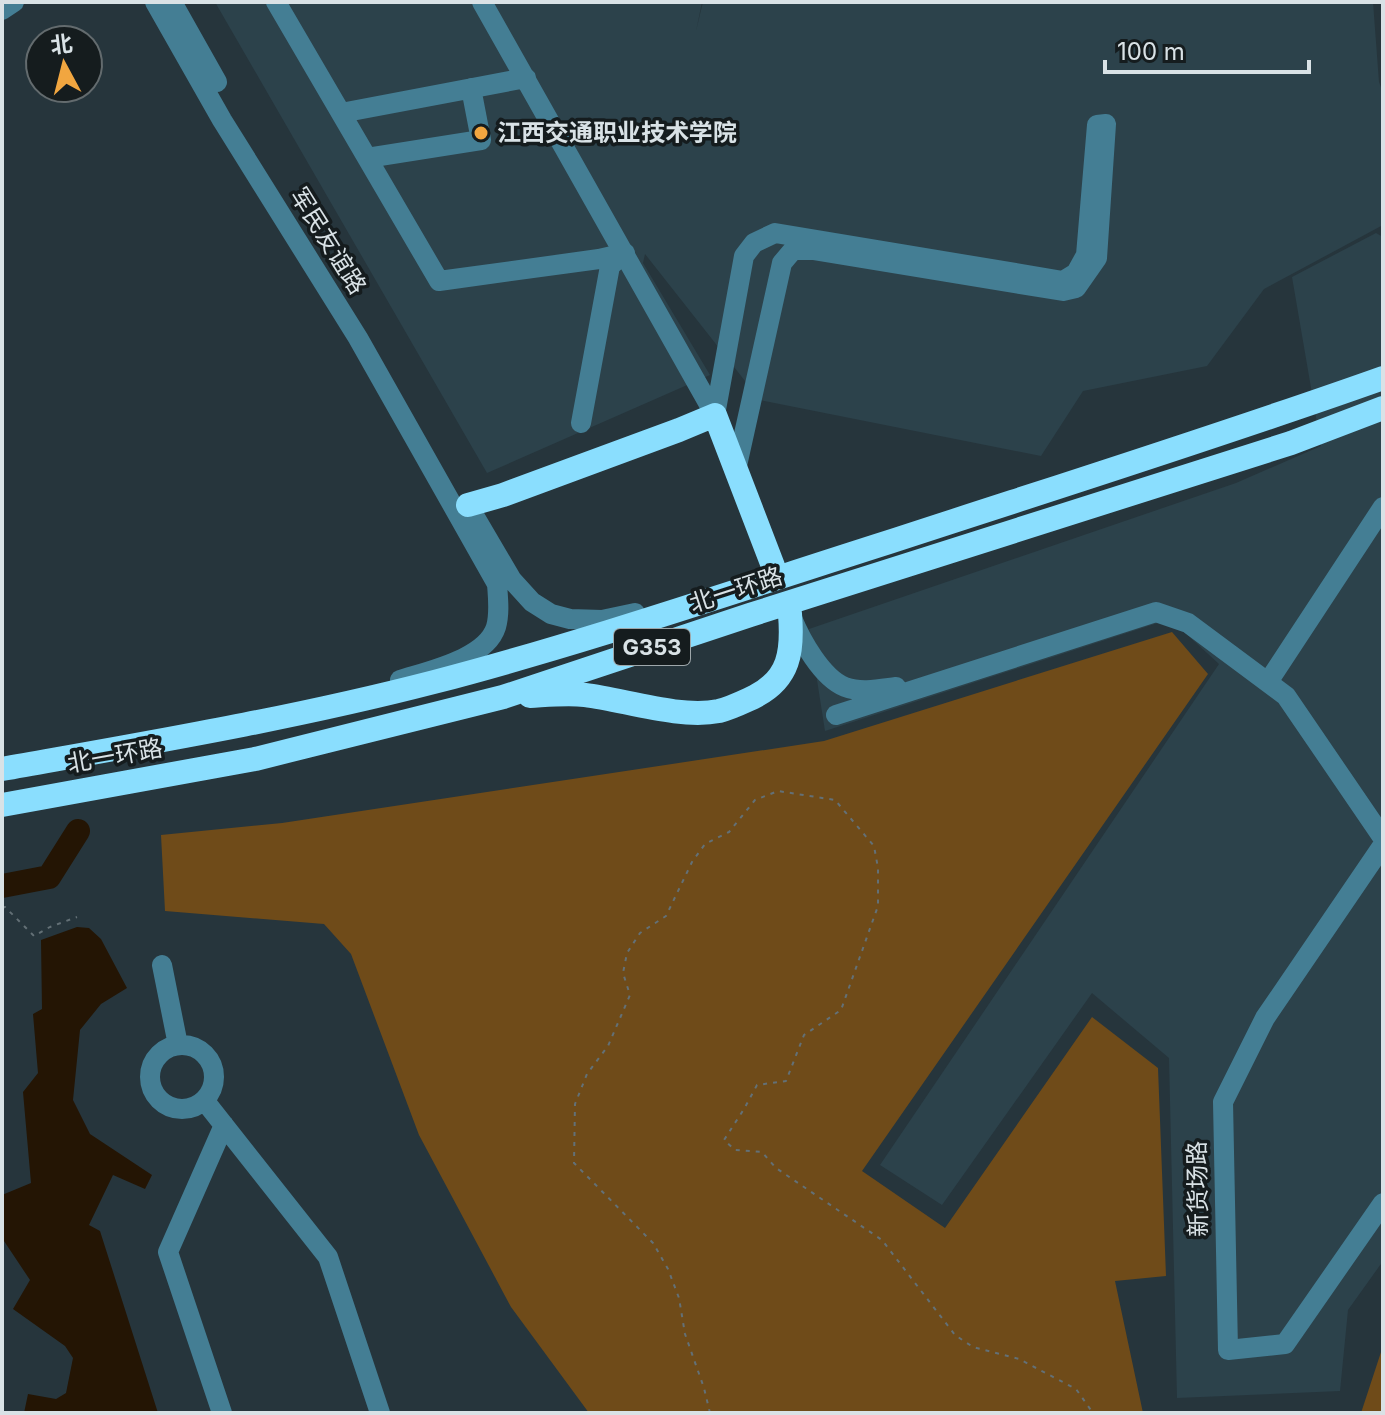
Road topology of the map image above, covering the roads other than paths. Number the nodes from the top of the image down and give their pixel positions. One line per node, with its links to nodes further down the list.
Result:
1 (14, 2): 6 (street)
2 (155, 2): 17 (street, 军民友谊路)
3 (172, 2): 17 (street, 军民友谊路)
4 (276, 2): 9 (street)
5 (482, 2): 7 (street)
6 (2, 10)
7 (526, 78): 8 (street); 11 (street)
8 (471, 88): 9 (street); 10 (street)
9 (341, 113): 10 (street)
10 (367, 158): 11 (street)
11 (625, 253): 14 (street); 15 (street)
12 (1383, 378): 20 (highway, 北一环路 / G353)
13 (1383, 408): 24 (highway, 北一环路 / G353)
14 (715, 415): 16 (highway); 16 (street); 17 (highway)
15 (581, 423)
16 (736, 470): 19 (highway)
17 (461, 506): 20 (street); 25 (street)
18 (1383, 507): 23 (street)
19 (773, 566)
20 (741, 590): 25 (highway, 北一环路 / G353)
21 (790, 614): 22 (street); 24 (highway)
22 (979, 669): 23 (street); 26 (street)
23 (1268, 682): 29 (street)
24 (503, 697): 28 (highway, 北一环路 / G353)
25 (302, 714): 27 (highway, 北一环路 / G353)
26 (836, 715)
27 (2, 769)
28 (2, 805)
29 (1383, 838)
30 (1383, 845): 35 (street, 新货场路)
31 (162, 965): 32 (street)
32 (178, 1045): 33 (street); 33 (street)
33 (204, 1100): 34 (street)
34 (224, 1125): 36 (street); 37 (street)
35 (1383, 1203)
36 (222, 1413)
37 (380, 1413)

